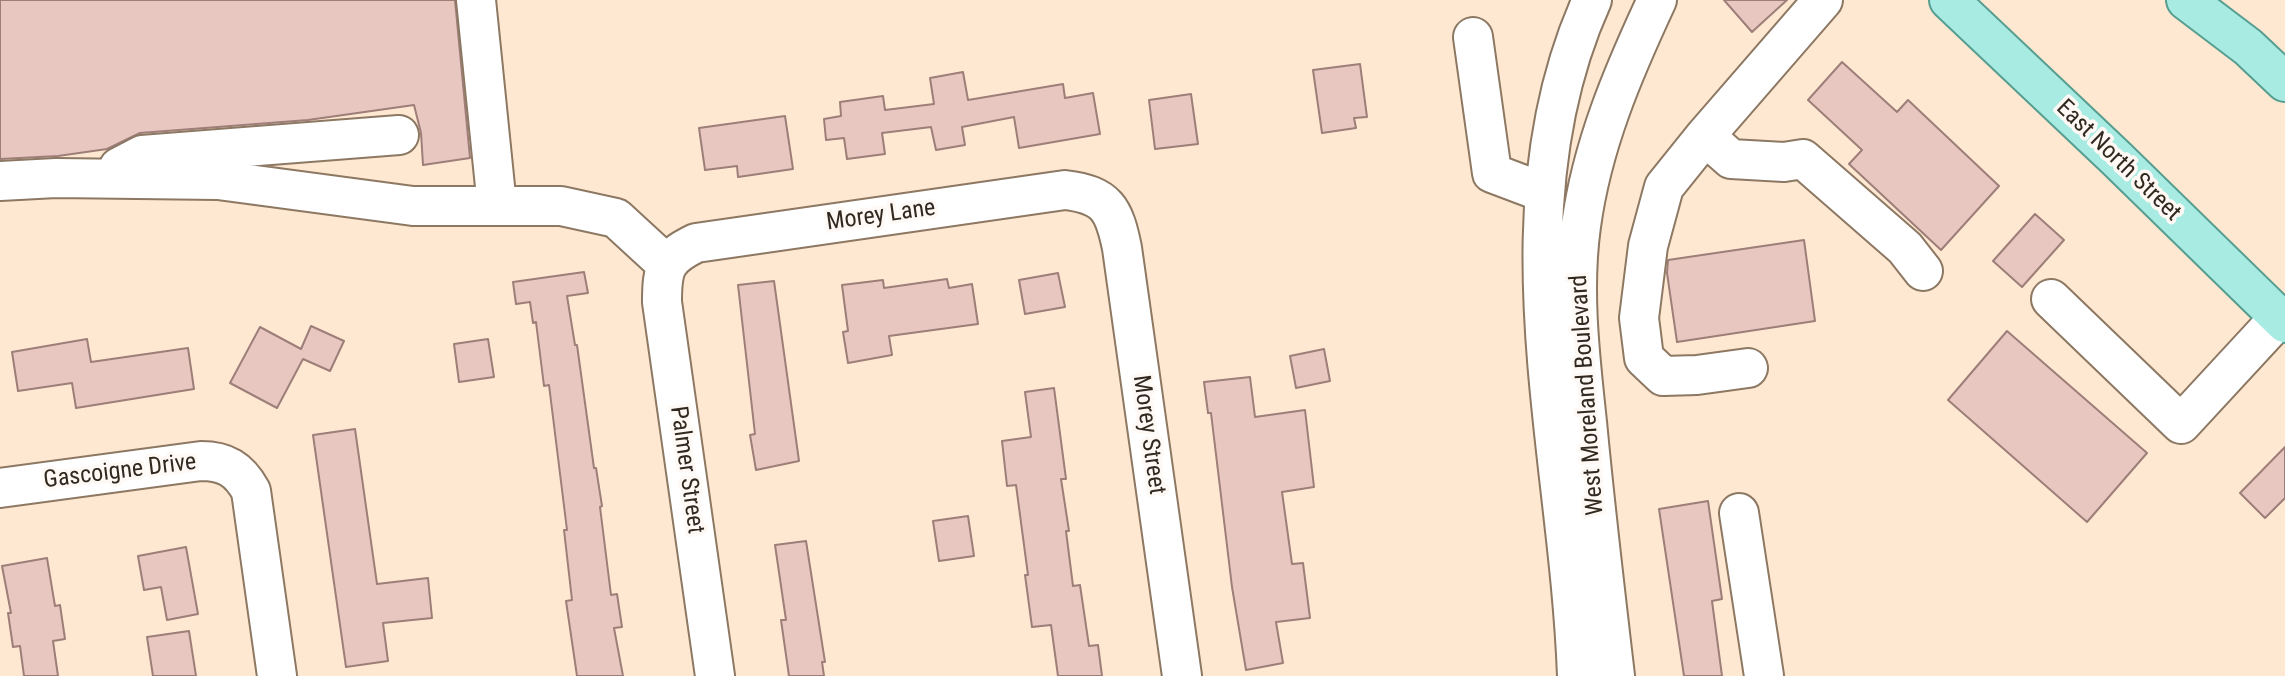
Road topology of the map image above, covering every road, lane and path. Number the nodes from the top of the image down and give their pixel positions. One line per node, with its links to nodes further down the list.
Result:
1 (476, 0): 15 (street)
2 (1592, 0): 13 (street, West Moreland Boulevard)
3 (1657, 0): 27 (street, West Moreland Boulevard)
4 (1823, 0): 10 (street)
5 (1948, 0): 19 (main road, East North Street)
6 (2186, 0): 8 (main road)
7 (1473, 37): 13 (street)
8 (2285, 82)
9 (399, 135): 11 (street)
10 (1705, 136): 17 (street); 20 (street)
11 (99, 178): 12 (street); 15 (street)
12 (0, 181)
13 (1545, 193): 26 (street, West Moreland Boulevard)
14 (1101, 200): 16 (street, Morey Lane); 25 (street, Morey Street)
15 (497, 206): 16 (street)
16 (666, 264): 24 (street, Palmer Street)
17 (1923, 271)
18 (2051, 299): 19 (street)
19 (2282, 321)
20 (1748, 368)
21 (0, 488): 23 (street, Gascoigne Drive)
22 (1739, 513): 28 (street)
23 (277, 676)
24 (715, 676)
25 (1182, 676)
26 (1577, 676)
27 (1615, 676)
28 (1764, 676)

